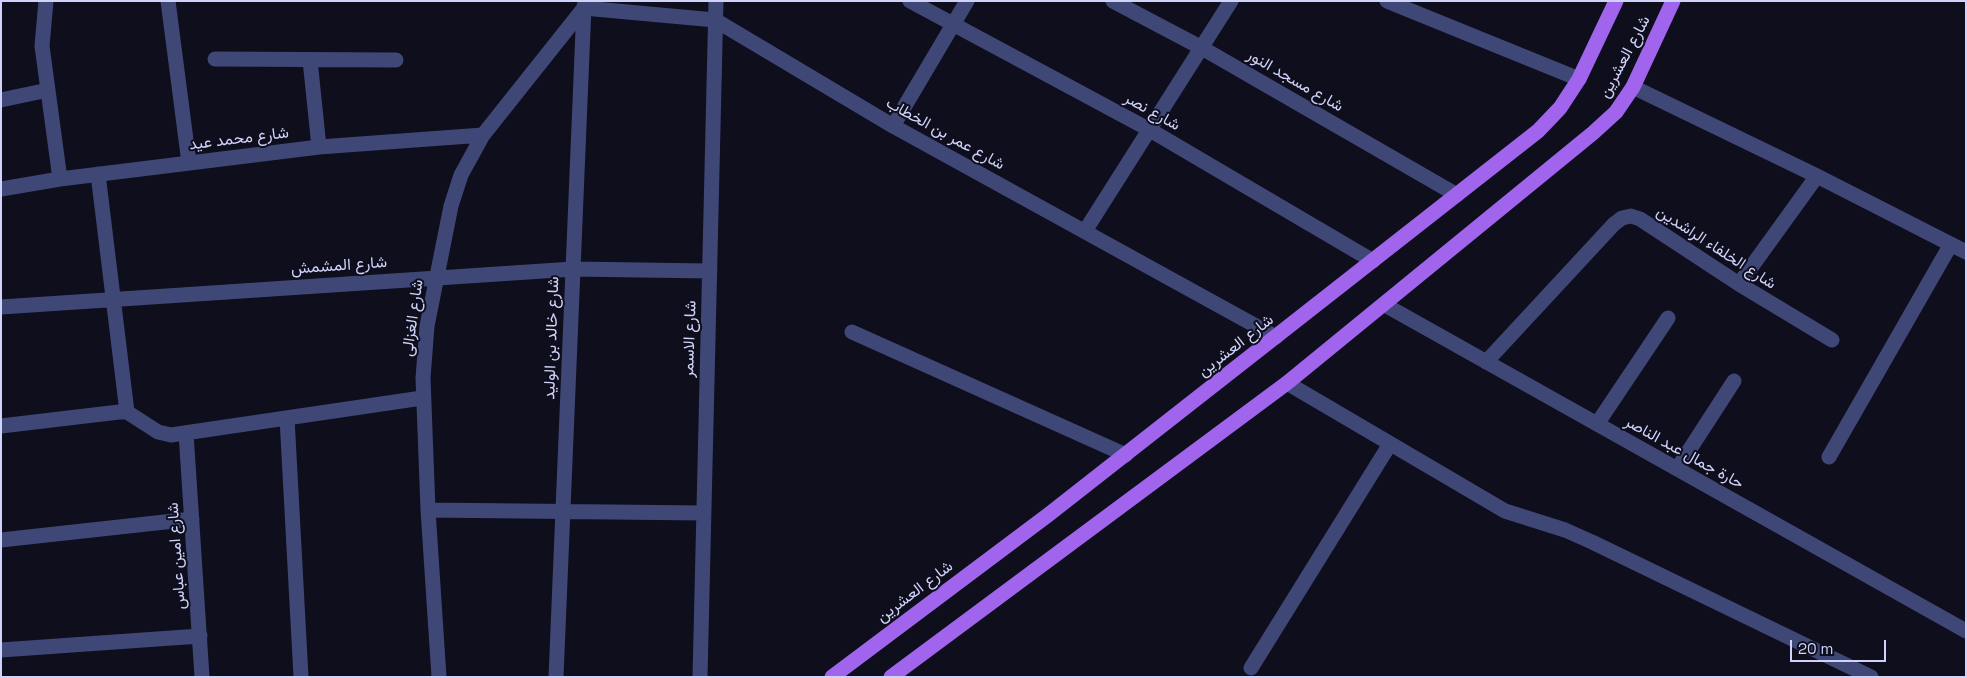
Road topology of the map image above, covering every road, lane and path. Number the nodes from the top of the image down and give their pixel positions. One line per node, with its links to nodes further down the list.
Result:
1 (46, 1): 20 (street)
2 (168, 1): 26 (street)
3 (716, 1): 12 (street, شارع الاسمر)
4 (910, 1): 13 (street, شارع نصر)
5 (967, 1): 13 (street)
6 (1114, 1): 14 (street, شارع مسجد النور)
7 (1231, 1): 14 (street)
8 (1387, 1): 18 (street)
9 (1616, 1): 18 (main road, شارع العشرين)
10 (1673, 1): 19 (main road, شارع العشرين)
11 (584, 5): 12 (street, شارع عمر بن الخطاب); 24 (street, شارع الغزالى); 36 (street, شارع خالد بن الوليد)
12 (715, 20): 22 (street, شارع عمر بن الخطاب); 37 (street, شارع الاسمر)
13 (953, 24): 22 (street); 23 (street, شارع نصر)
14 (1202, 48): 23 (street); 31 (street, شارع مسجد النور)
15 (215, 59): 16 (street)
16 (310, 60): 17 (street); 25 (street)
17 (396, 60)
18 (1579, 79): 31 (main road, شارع العشرين)
19 (1633, 86): 28 (street); 41 (main road, شارع العشرين)
20 (48, 90): 21 (street); 29 (street)
21 (1, 100)
22 (893, 126): 32 (street, شارع عمر بن الخطاب)
23 (1150, 130): 32 (street); 35 (street, شارع نصر)
24 (483, 135): 25 (street, شارع محمد عيد); 38 (street, شارع الغزالى)
25 (319, 147): 26 (street, شارع محمد عيد)
26 (189, 163): 27 (street, شارع محمد عيد)
27 (98, 174): 29 (street, شارع محمد عيد); 40 (street)
28 (1817, 176): 33 (street); 39 (street)
29 (60, 179): 30 (street, شارع محمد عيد)
30 (1, 190)
31 (1457, 195): 35 (main road, شارع العشرين)
32 (1085, 232): 45 (street, شارع عمر بن الخطاب)
33 (1952, 244): 34 (street); 58 (street)
34 (1966, 252)
35 (1373, 261): 45 (main road, شارع العشرين)
36 (573, 269): 37 (street, شارع المشمش); 38 (street, شارع المشمش); 61 (street, شارع خالد بن الوليد)
37 (710, 271): 62 (street, شارع الاسمر)
38 (437, 277): 40 (street, شارع المشمش); 50 (street, شارع الغزالى)
39 (1739, 284): 46 (street, شارع الخلفاء الراشدين); 47 (street, شارع الخلفاء الراشدين)
40 (113, 299): 42 (street, شارع المشمش); 51 (street)
41 (1384, 305): 47 (street, حارة جمال عبد الناصر); 49 (main road, شارع العشرين)
42 (1, 307)
43 (1668, 318): 53 (street)
44 (852, 332): 57 (street)
45 (1276, 337): 57 (main road, شارع العشرين)
46 (1832, 340)
47 (1486, 362): 53 (street, حارة جمال عبد الناصر)
48 (1734, 381): 59 (street)
49 (1287, 383): 56 (street); 75 (main road, شارع العشرين)
50 (422, 398): 52 (street); 60 (street, شارع الغزالى)
51 (126, 412): 54 (street); 55 (street)
52 (287, 418): 55 (street); 70 (street)
53 (1597, 424): 59 (street, حارة جمال عبد الناصر)
54 (1, 426)
55 (186, 433): 63 (street, شارع امين عباس)
56 (1390, 444): 68 (street); 76 (street)
57 (1126, 455): 74 (main road, شارع العشرين)
58 (1829, 457)
59 (1677, 469): 65 (street, حارة جمال عبد الناصر)
60 (428, 510): 61 (street); 71 (street, شارع الغزالى)
61 (563, 512): 62 (street); 72 (street, شارع خالد بن الوليد)
62 (703, 513): 73 (street, شارع الاسمر)
63 (192, 519): 64 (street); 66 (street, شارع امين عباس)
64 (1, 540)
65 (1966, 631)
66 (200, 636): 67 (street); 69 (street, شارع امين عباس)
67 (1, 650)
68 (1251, 668)
69 (202, 677)
70 (301, 677)
71 (439, 677)
72 (556, 677)
73 (700, 677)
74 (832, 677)
75 (891, 677)
76 (1872, 677)

